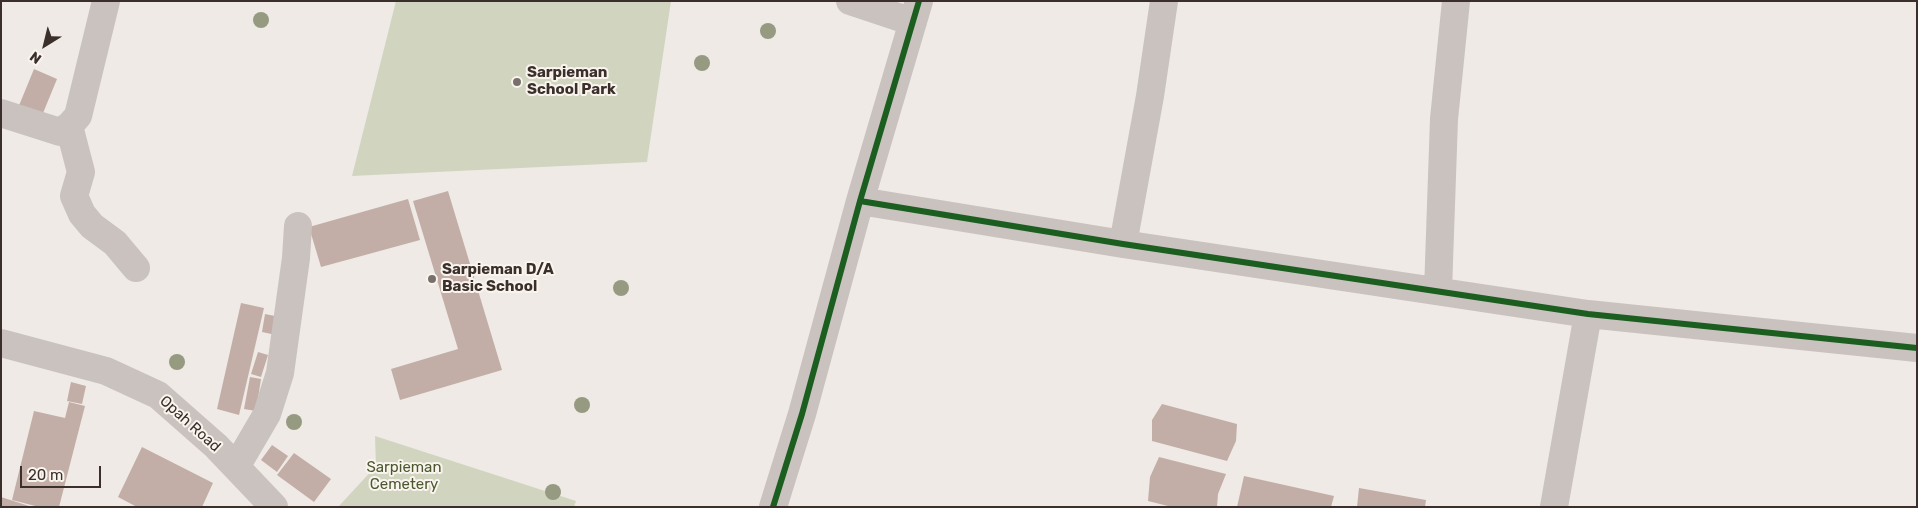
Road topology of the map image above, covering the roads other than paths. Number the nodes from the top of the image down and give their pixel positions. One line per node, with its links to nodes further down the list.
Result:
1 (106, 1): 7 (street)
2 (850, 1): 5 (street)
3 (1164, 1): 10 (street)
4 (1456, 1): 12 (street)
5 (916, 12): 8 (street)
6 (1, 113): 7 (street)
7 (70, 126): 11 (street)
8 (860, 201): 10 (street); 18 (street)
9 (298, 226): 16 (street)
10 (1124, 244): 12 (street)
11 (136, 268)
12 (1438, 291): 13 (street)
13 (1588, 314): 15 (street); 19 (street)
14 (1, 343): 16 (street, Opah Road)
15 (1917, 348)
16 (236, 468): 17 (street, Opah Road)
17 (274, 507)
18 (773, 507)
19 (1554, 507)

